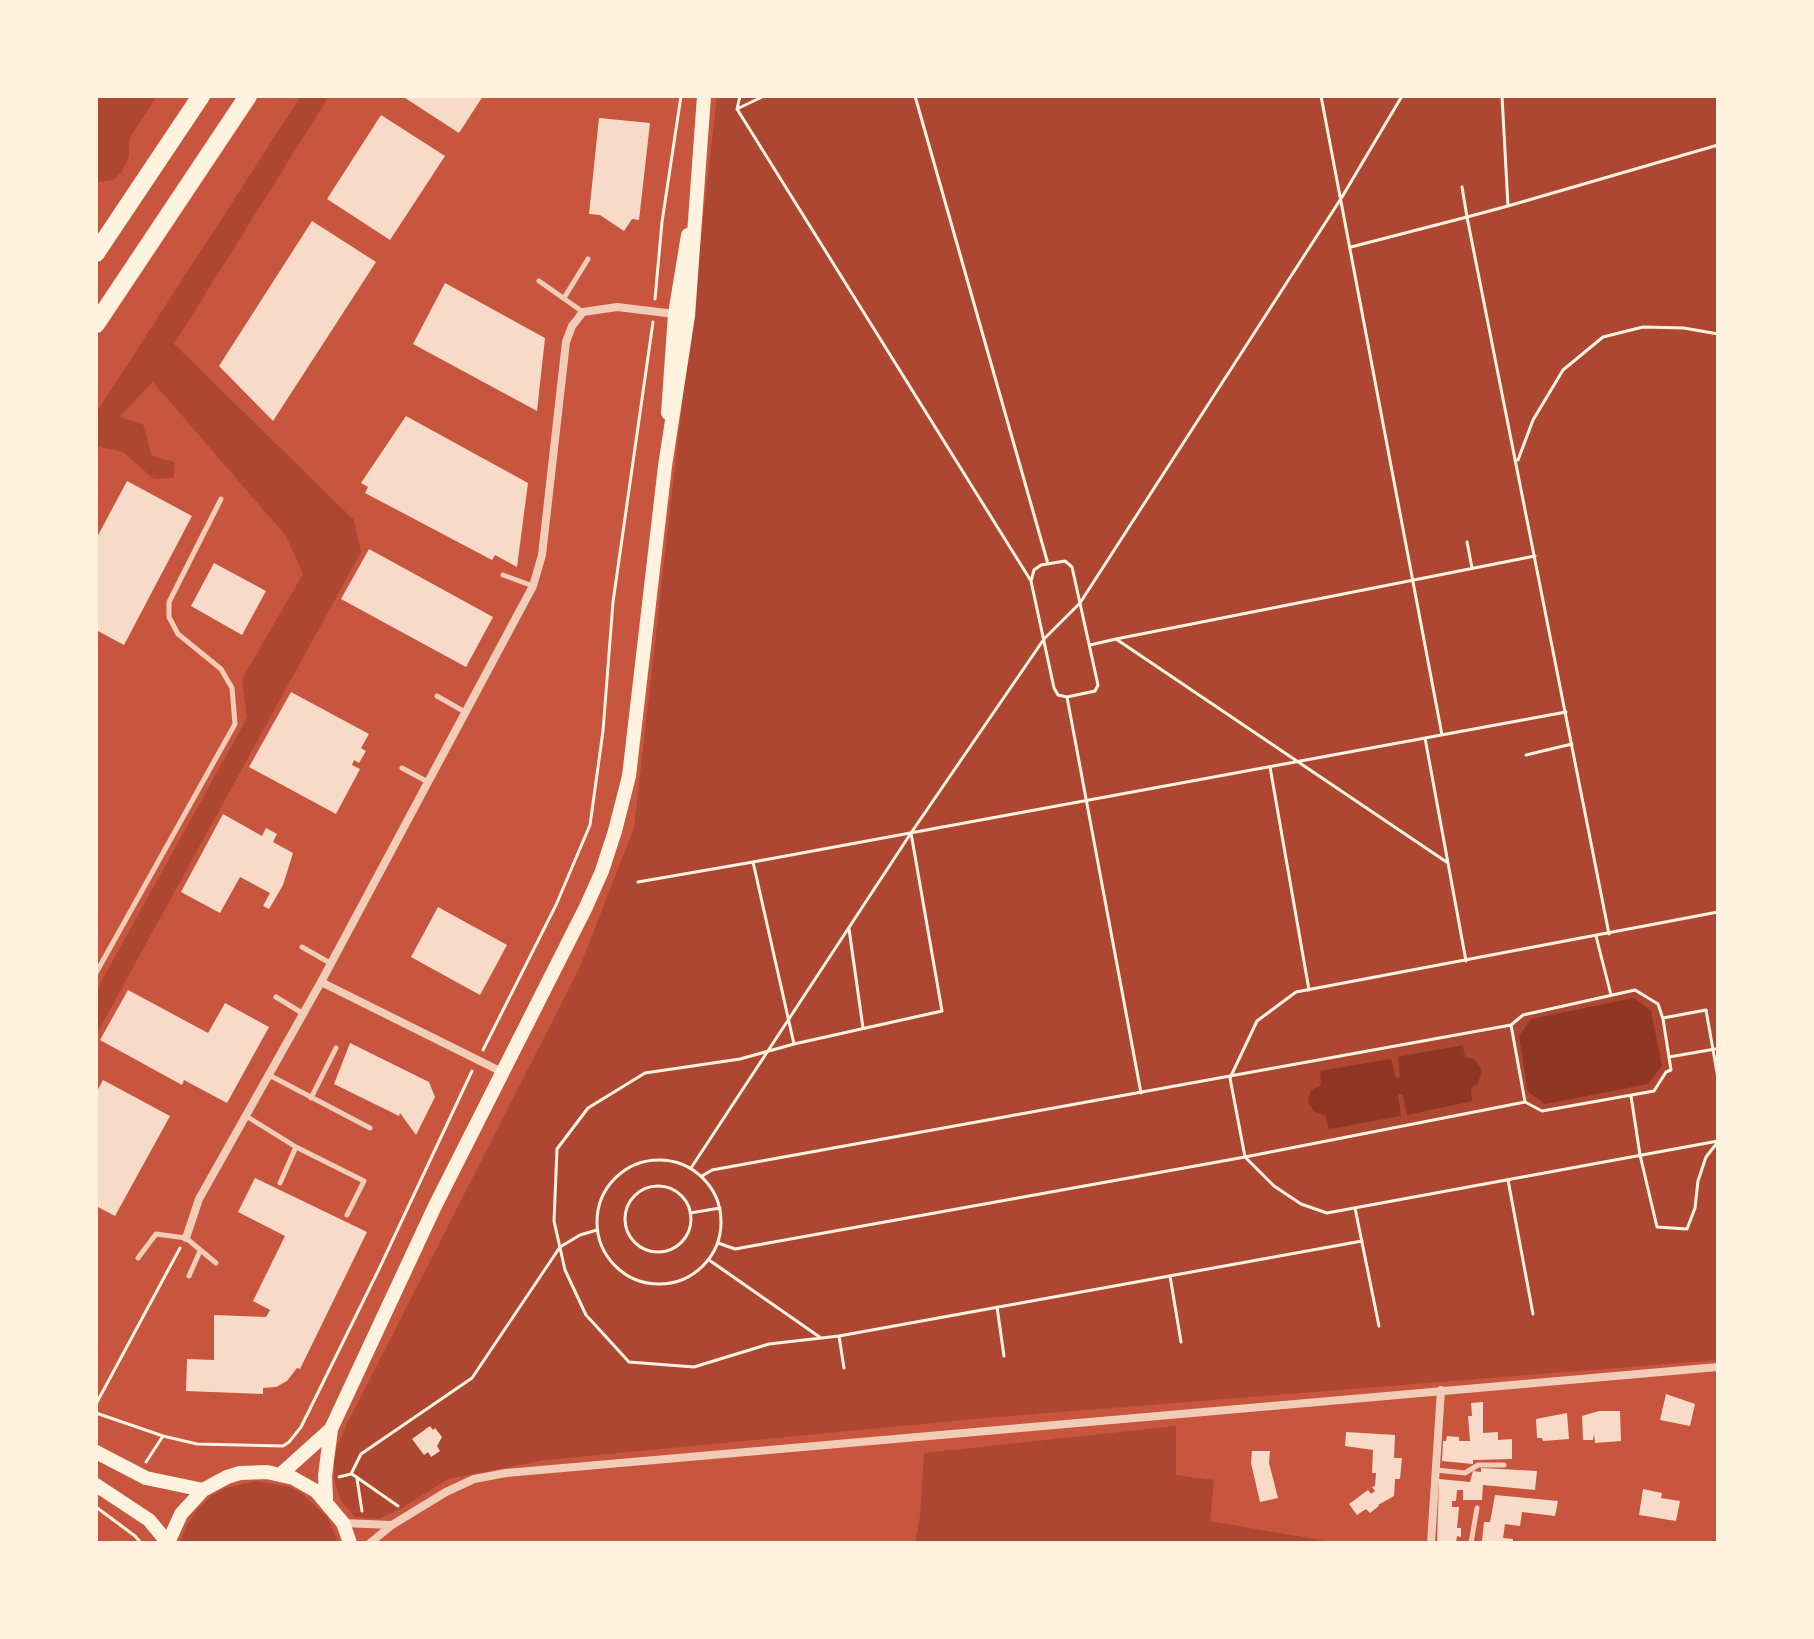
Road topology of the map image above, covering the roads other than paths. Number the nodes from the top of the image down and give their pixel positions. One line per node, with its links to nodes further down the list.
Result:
1 (201, 96): 5 (highway)
2 (248, 96): 11 (highway)
3 (704, 96): 4 (main road)
4 (695, 203): 10 (main road); 12 (main road)
5 (96, 253)
6 (588, 259): 8 (lane)
7 (539, 281): 8 (lane)
8 (564, 298): 9 (lane)
9 (583, 312): 10 (street); 15 (street)
10 (675, 314): 12 (main road)
11 (96, 324)
12 (665, 466): 27 (main road)
13 (221, 499): 22 (lane)
14 (503, 575): 15 (lane)
15 (533, 586): 17 (street)
16 (437, 696): 17 (lane)
17 (466, 712): 19 (street)
18 (402, 768): 19 (lane)
19 (428, 782): 21 (street)
20 (302, 947): 21 (lane)
21 (330, 963): 23 (street)
22 (96, 973)
23 (321, 982): 25 (street); 27 (street)
24 (276, 997): 25 (lane)
25 (302, 1013): 28 (street)
26 (336, 1048): 29 (lane)
27 (502, 1072): 42 (main road)
28 (268, 1075): 29 (lane); 30 (street)
29 (311, 1098): 31 (lane)
30 (246, 1116): 32 (lane); 35 (street)
31 (370, 1128)
32 (296, 1147): 33 (lane); 34 (lane)
33 (280, 1183)
34 (347, 1215)
35 (186, 1238): 36 (lane); 37 (lane)
36 (200, 1251): 38 (lane); 39 (lane)
37 (138, 1258)
38 (216, 1263)
39 (189, 1276)
40 (1718, 1367): 41 (street)
41 (1441, 1390): 45 (street); 52 (street)
42 (331, 1429): 46 (main road); 49 (main road)
43 (96, 1452): 48 (main road)
44 (1504, 1465): 45 (lane)
45 (1435, 1470): 56 (street)
46 (281, 1474): 48 (main road); 49 (main road)
47 (96, 1485): 53 (main road)
48 (203, 1490): 53 (main road)
49 (326, 1499): 51 (main road)
50 (1477, 1508): 57 (lane)
51 (343, 1523): 52 (street); 54 (main road)
52 (392, 1525): 55 (street)
53 (168, 1543)
54 (350, 1543)
55 (370, 1543)
56 (1431, 1543)
57 (1471, 1543)

